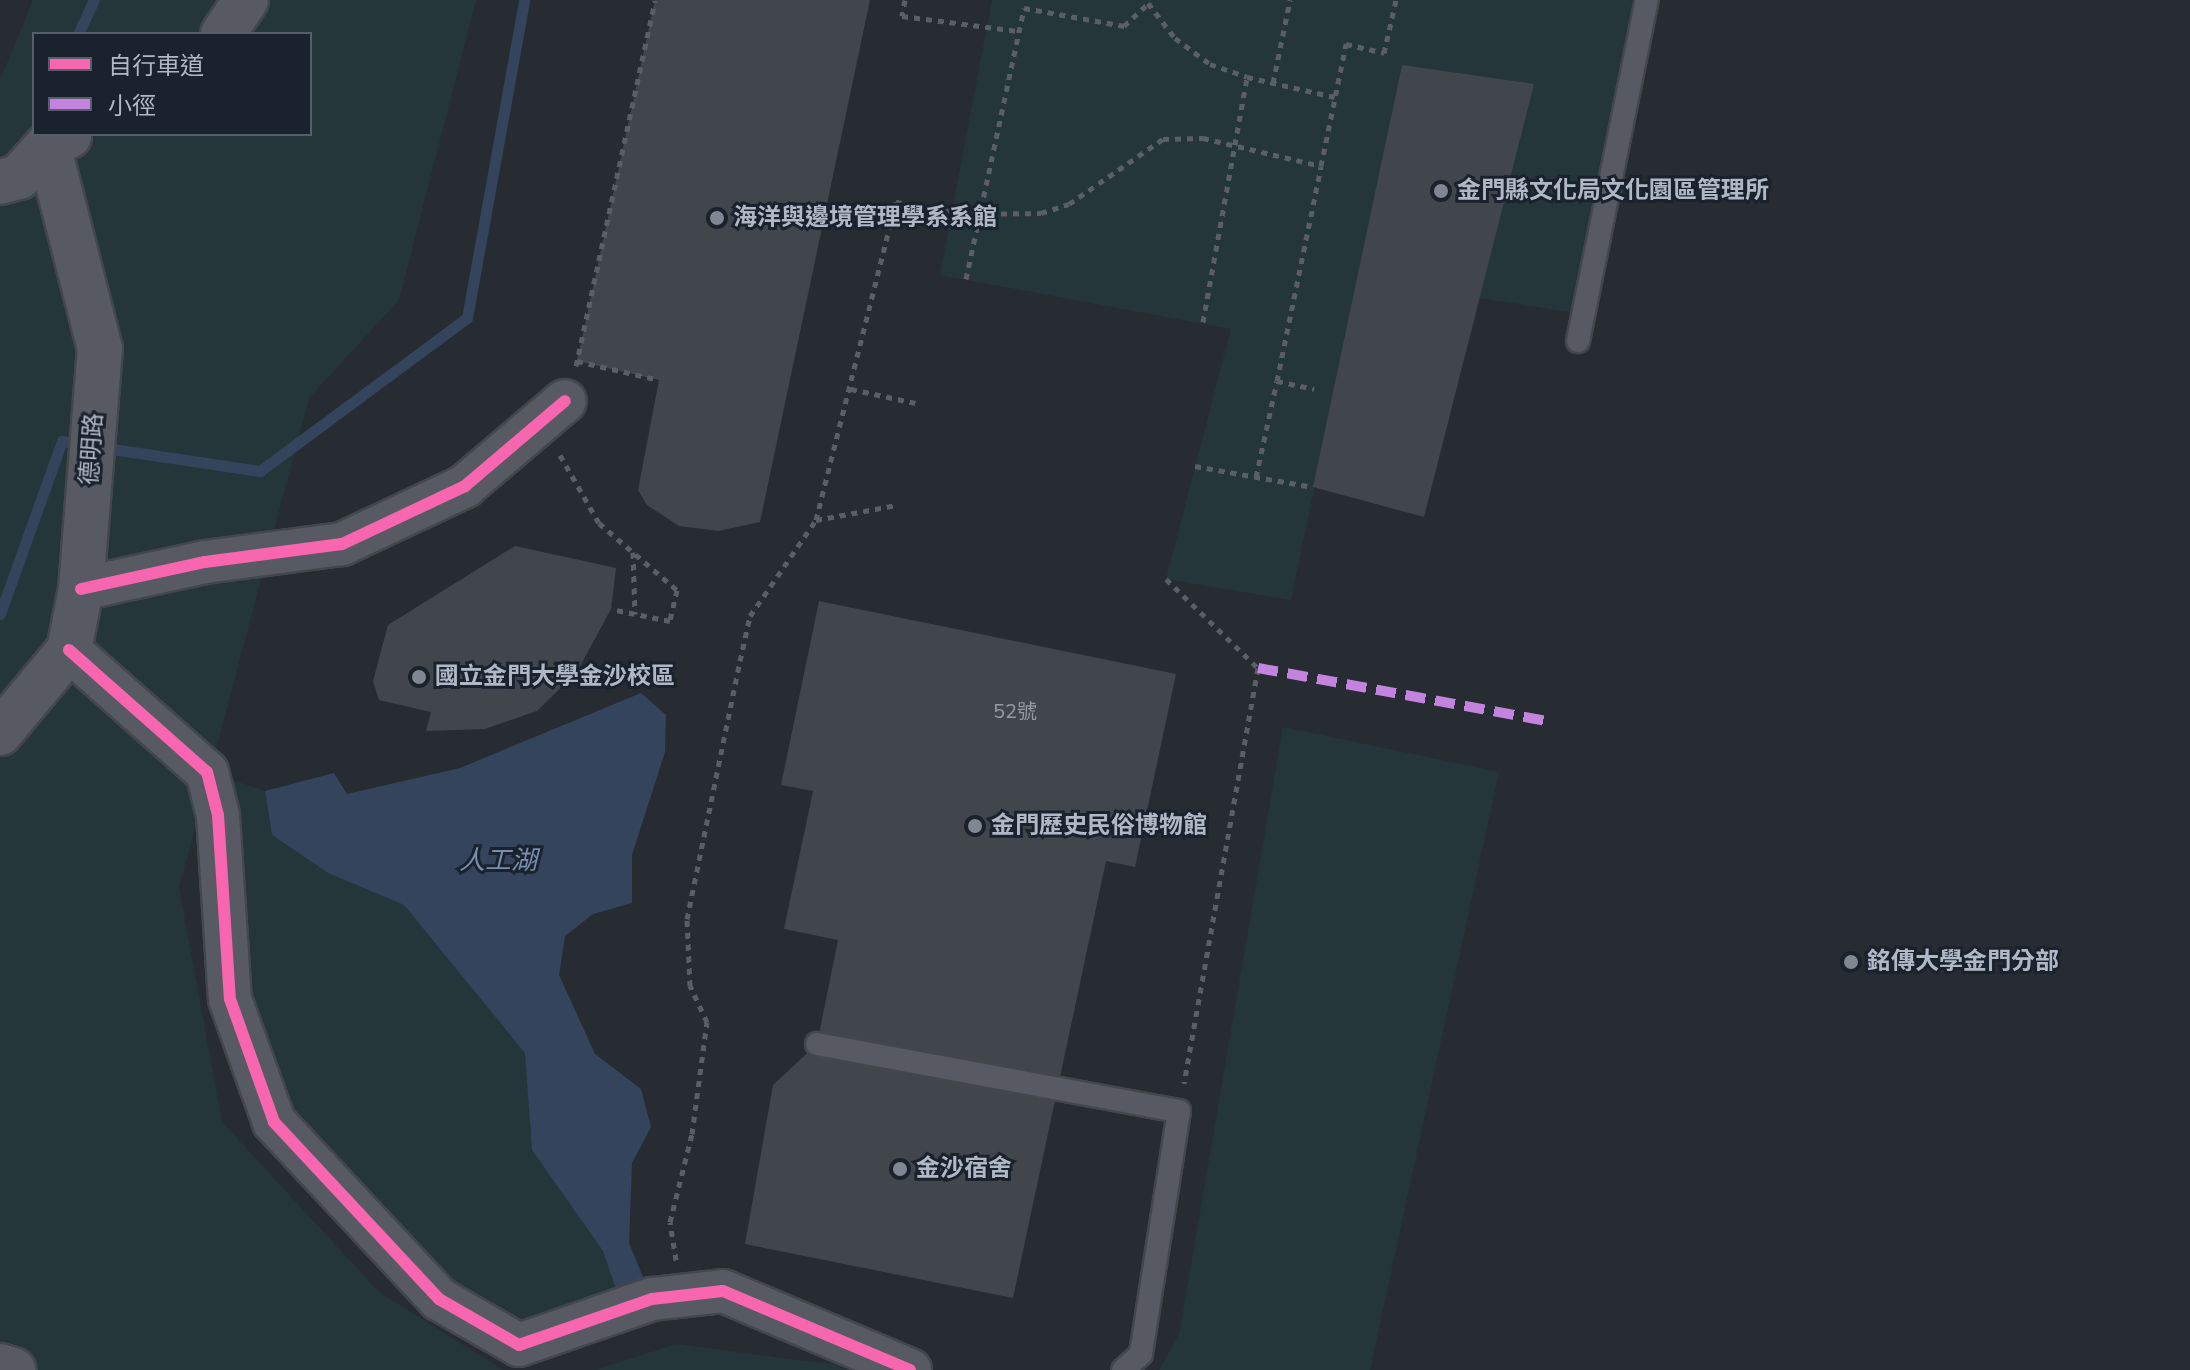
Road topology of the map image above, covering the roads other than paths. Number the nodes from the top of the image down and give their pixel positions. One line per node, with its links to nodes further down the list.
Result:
1 (246, 0): 3 (street)
2 (1647, 0): 6 (lane)
3 (224, 32)
4 (62, 139): 5 (street); 8 (street, 德明路)
5 (0, 182)
6 (1578, 341)
7 (565, 401): 8 (street)
8 (81, 589): 9 (street, 德明路)
9 (69, 650): 10 (street, 德明路); 14 (street)
10 (0, 733)
11 (817, 1044): 15 (lane)
12 (0, 1366): 13 (street)
13 (13, 1370)
14 (910, 1370)
15 (1123, 1370)

